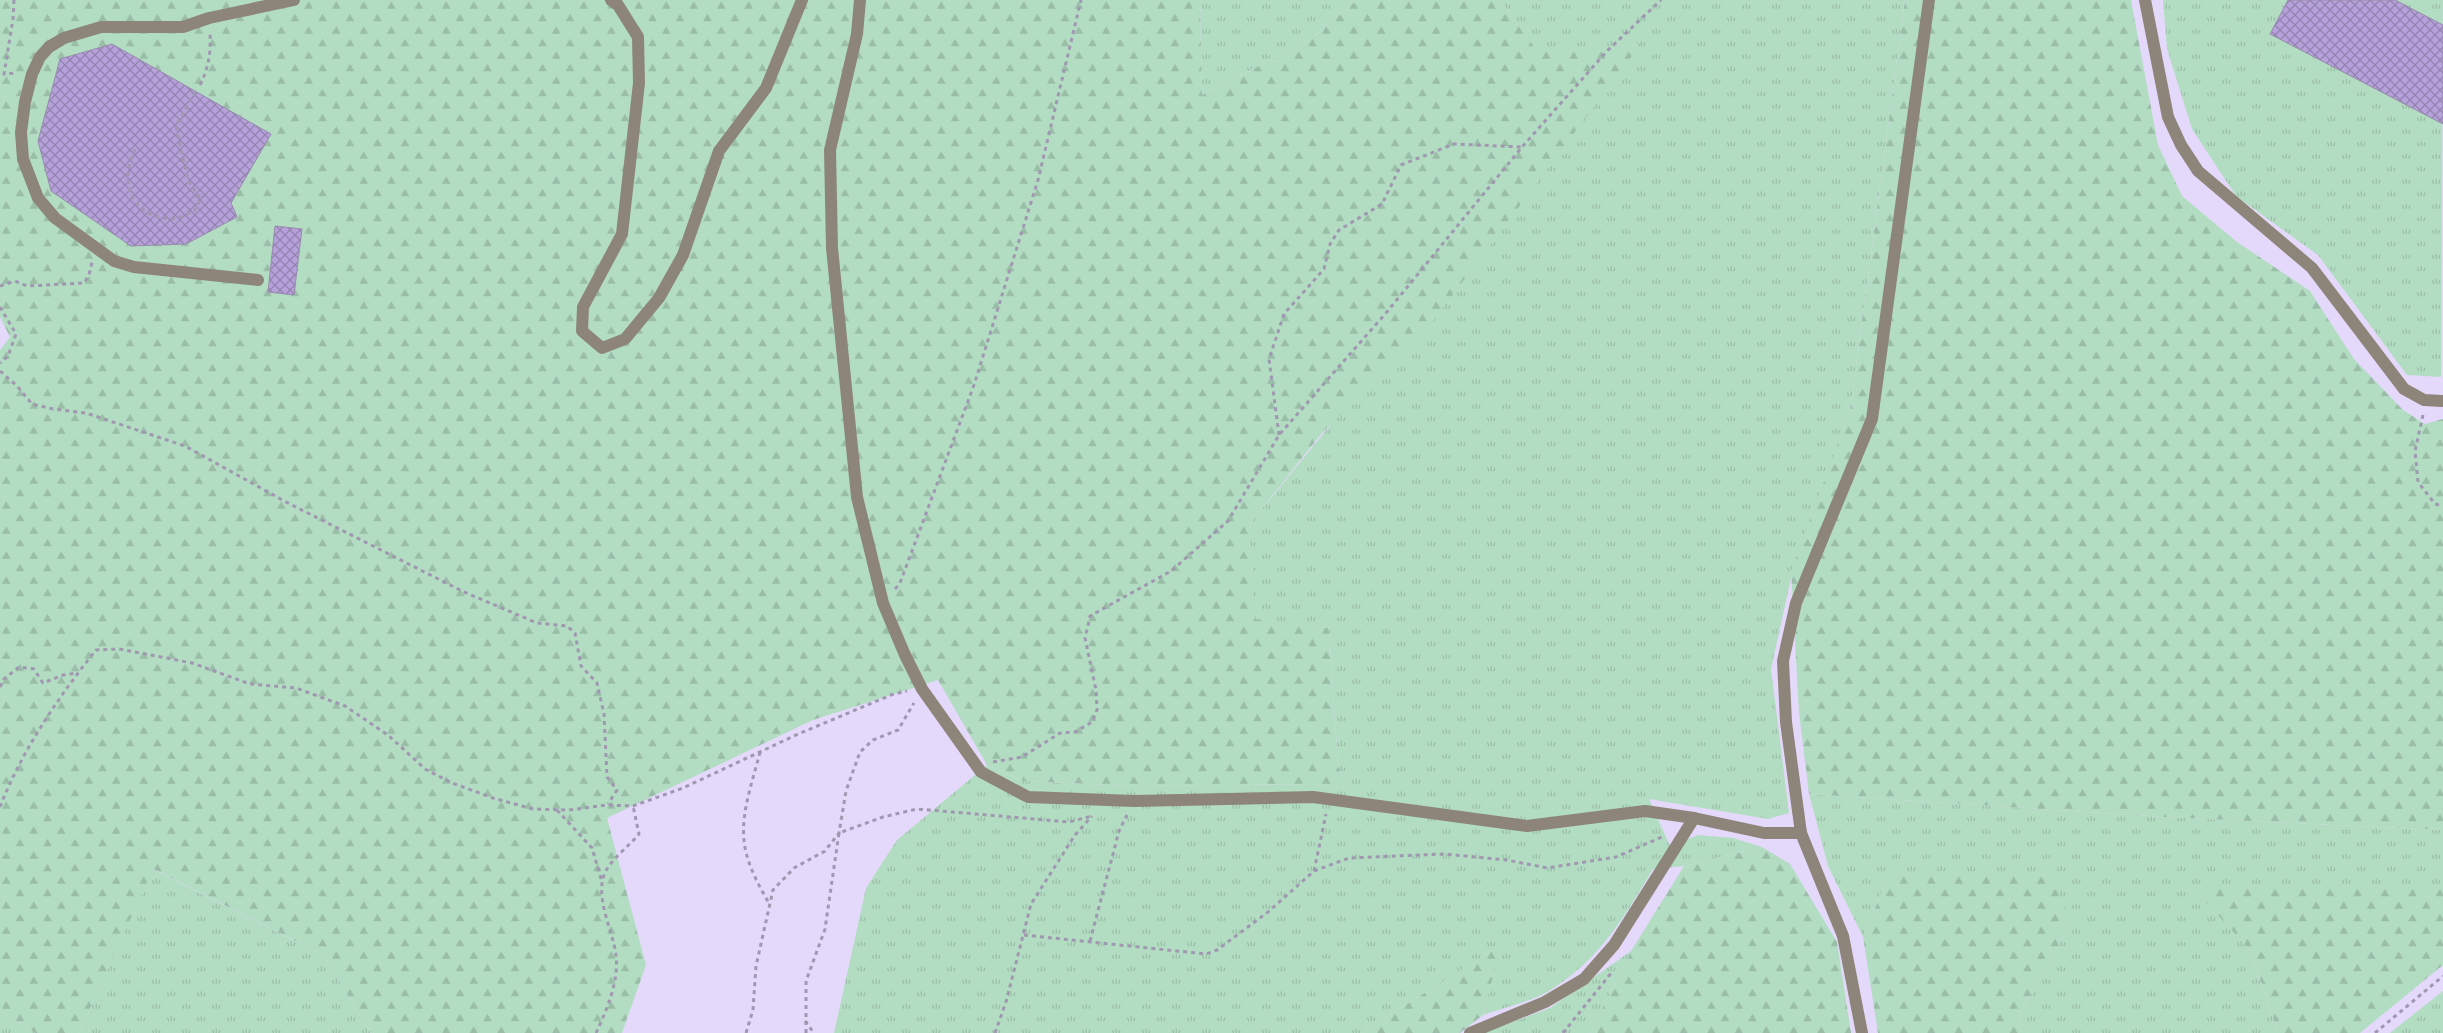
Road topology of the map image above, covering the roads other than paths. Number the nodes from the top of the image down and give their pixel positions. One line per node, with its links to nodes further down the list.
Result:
1 (294, 0): 7 (street)
2 (611, 0): 3 (street)
3 (802, 0)
4 (860, 0): 9 (street)
5 (1929, 0): 10 (street)
6 (2145, 0): 8 (street)
7 (258, 280)
8 (2443, 401)
9 (1694, 818): 10 (street); 11 (street)
10 (1801, 833): 12 (street)
11 (1470, 1033)
12 (1862, 1033)

